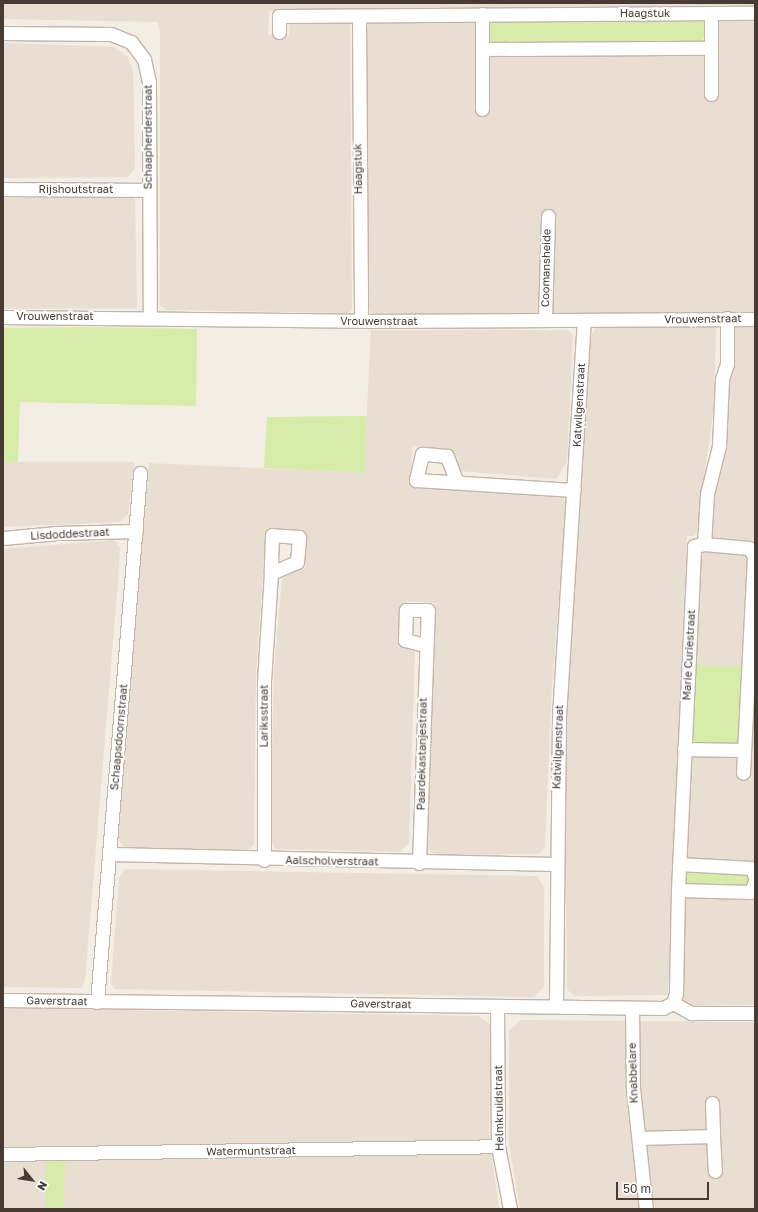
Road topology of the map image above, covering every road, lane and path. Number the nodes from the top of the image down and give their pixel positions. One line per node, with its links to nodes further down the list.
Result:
1 (711, 13): 2 (street, Haagstuk); 3 (street, Haagstuk); 7 (street)
2 (755, 13)
3 (482, 14): 4 (street, Haagstuk); 8 (street)
4 (359, 17): 5 (street, Haagstuk); 19 (street, Haagstuk)
5 (279, 32)
6 (3, 33): 12 (street, Schaapherderstraat)
7 (710, 48): 8 (street); 9 (street)
8 (482, 49): 10 (street)
9 (711, 94)
10 (482, 109)
11 (3, 189): 12 (street, Rijshoutstraat)
12 (149, 190): 15 (street, Schaapherderstraat)
13 (548, 216): 17 (street, Coomansheide)
14 (3, 317): 15 (street, Vrouwenstraat)
15 (150, 317): 19 (street, Vrouwenstraat)
16 (727, 318): 18 (street, Vrouwenstraat); 20 (street, Vrouwenstraat); 26 (street)
17 (545, 319): 19 (street, Vrouwenstraat); 20 (street, Vrouwenstraat)
18 (755, 319)
19 (360, 321)
20 (584, 321): 23 (street, Katwilgenstraat)
21 (140, 473): 24 (street, Schaapsdoornstraat)
22 (456, 480): 23 (street)
23 (574, 490): 35 (street, Katwilgenstraat)
24 (136, 531): 25 (street, Lisdoddestraat); 32 (street, Schaapsdoornstraat)
25 (3, 538)
26 (704, 544): 29 (street, Marie Curiestraat); 30 (street)
27 (270, 573): 33 (street, Lariksstraat)
28 (425, 645): 34 (street, Paardekastanjestraat)
29 (684, 749): 30 (street); 36 (street, Marie Curiestraat)
30 (744, 750): 31 (street)
31 (743, 773)
32 (110, 854): 33 (street, Aalscholverstraat); 40 (street, Schaapsdoornstraat)
33 (264, 860): 34 (street, Aalscholverstraat)
34 (419, 862): 35 (street, Aalscholverstraat)
35 (555, 864): 43 (street, Katwilgenstraat)
36 (679, 864): 37 (street); 38 (street, Marie Curiestraat)
37 (755, 879): 38 (street)
38 (678, 890): 41 (street, Marie Curiestraat)
39 (3, 1000): 40 (street, Gaverstraat)
40 (97, 1002): 42 (street, Gaverstraat)
41 (673, 1003): 44 (street, Gaverstraat); 45 (street)
42 (498, 1006): 43 (street, Gaverstraat); 49 (street, Helmkruidstraat)
43 (556, 1006): 44 (street, Gaverstraat)
44 (632, 1008): 48 (street, Knabbelare)
45 (755, 1013)
46 (712, 1103): 47 (street)
47 (713, 1136): 48 (street); 51 (street)
48 (639, 1138): 53 (street, Knabbelare)
49 (498, 1146): 50 (street, Watermuntstraat); 52 (street, Helmkruidstraat)
50 (3, 1154)
51 (715, 1171)
52 (510, 1209)
53 (646, 1209)

